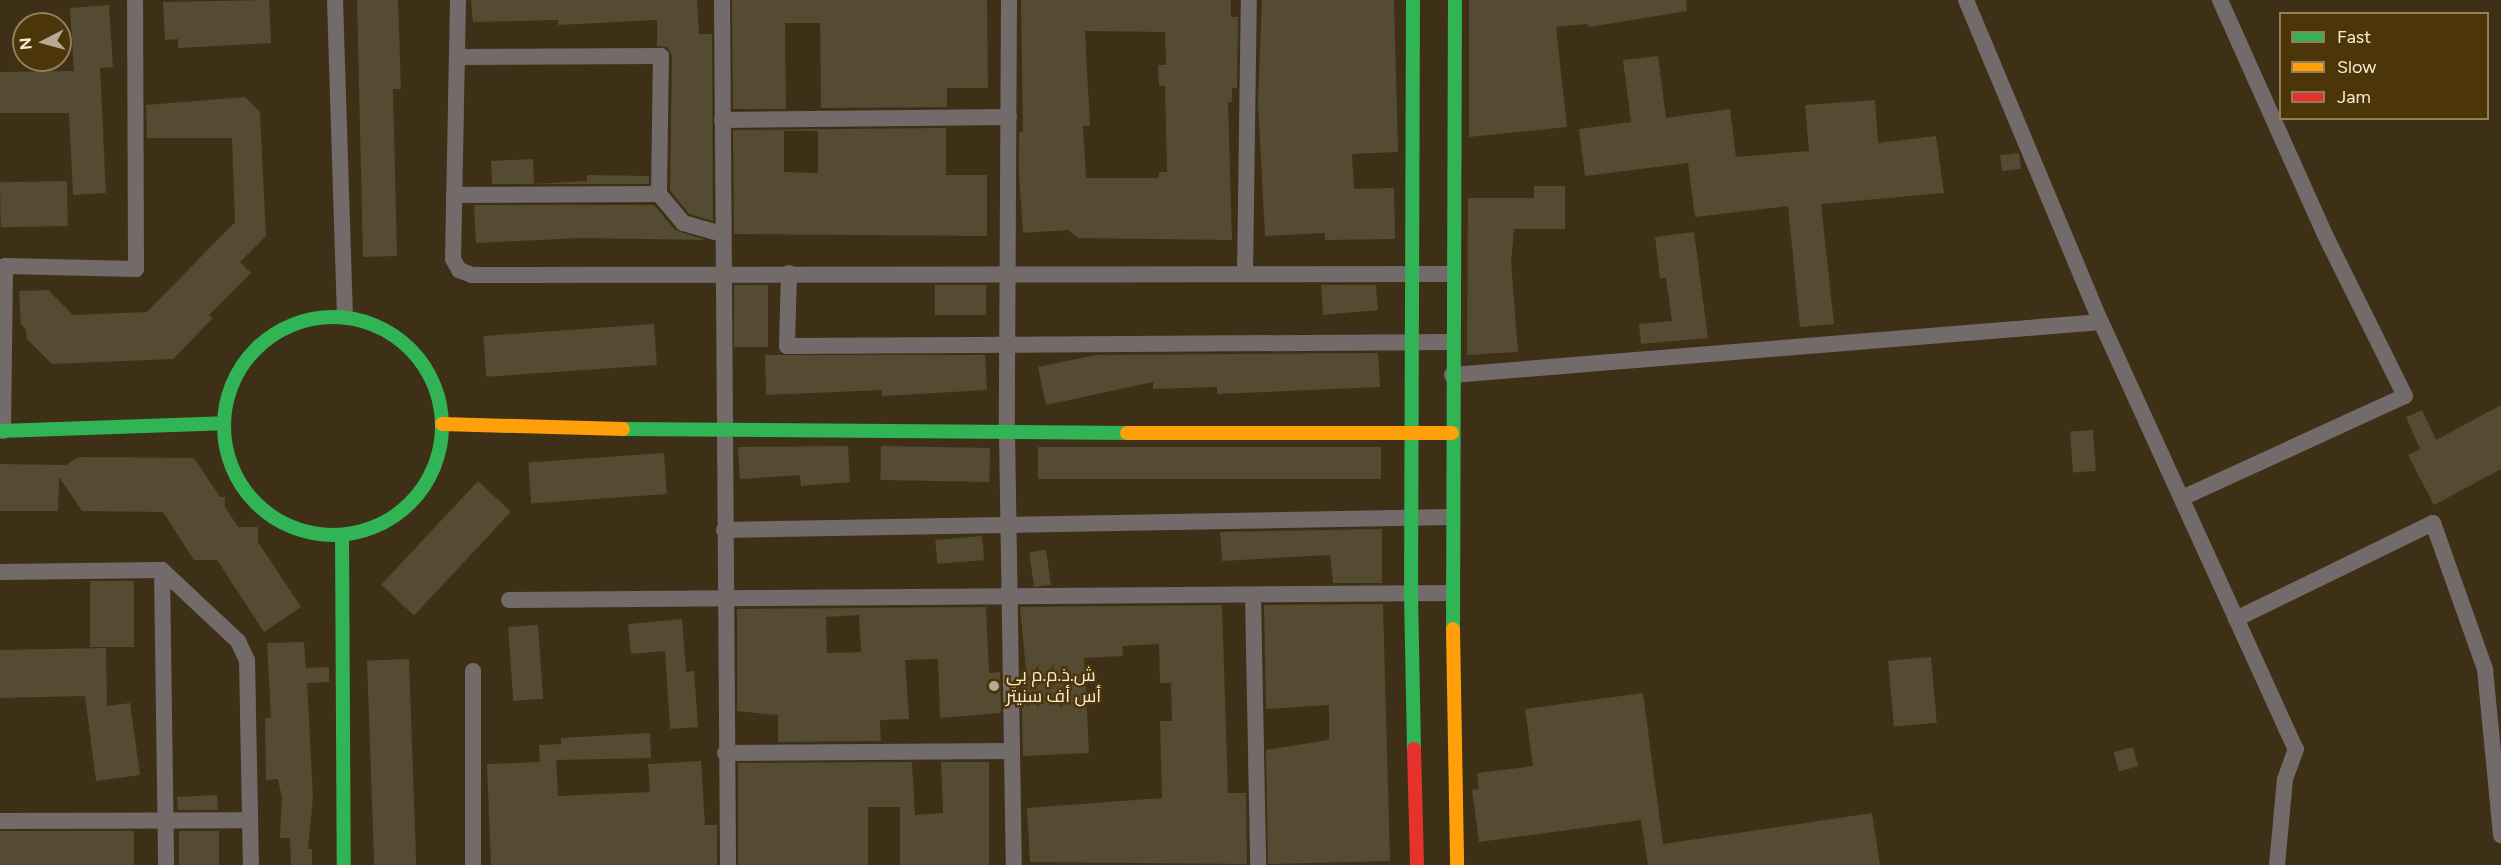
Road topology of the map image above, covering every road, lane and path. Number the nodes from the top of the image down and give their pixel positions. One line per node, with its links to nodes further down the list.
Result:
1 (135, 0): 31 (street)
2 (336, 0): 23 (street)
3 (458, 0): 11 (street)
4 (722, 0): 13 (street)
5 (1009, 0): 12 (street)
6 (1249, 0): 20 (street)
7 (1413, 0): 21 (street)
8 (1455, 0): 22 (street)
9 (1966, 0): 24 (street)
10 (2220, 0): 36 (street)
11 (457, 57): 14 (street); 15 (street)
12 (1009, 117): 13 (street); 17 (street)
13 (722, 120): 16 (street)
14 (659, 194): 15 (street); 16 (street)
15 (454, 195): 18 (street)
16 (723, 234): 18 (street)
17 (1008, 272): 19 (street); 20 (street); 27 (street)
18 (723, 273): 19 (street); 32 (street)
19 (789, 273): 27 (street)
20 (1245, 273): 21 (street)
21 (1411, 274): 22 (street); 25 (street)
22 (1452, 274): 26 (street)
23 (345, 317): 29 (street); 30 (street)
24 (2101, 322): 28 (street); 36 (street)
25 (1411, 342): 26 (street); 27 (street); 34 (street)
26 (1452, 342): 28 (street)
27 (1007, 343): 33 (street)
28 (1452, 375): 35 (street)
29 (224, 423): 31 (street); 41 (street)
30 (442, 423): 32 (street); 41 (street)
31 (2, 431)
32 (723, 432): 33 (street); 40 (street)
33 (1007, 432): 34 (street); 39 (street)
34 (1411, 433): 35 (street); 37 (street)
35 (1452, 433): 38 (street)
36 (2182, 498): 50 (street)
37 (1411, 517): 38 (street); 39 (street); 45 (street)
38 (1452, 517): 44 (street)
39 (1008, 525): 40 (street); 46 (street)
40 (724, 530): 48 (street)
41 (342, 535): 60 (street)
42 (162, 570): 43 (street); 54 (street); 56 (street)
43 (0, 572)
44 (1452, 592): 45 (street); 66 (street)
45 (1411, 593): 47 (street); 65 (street)
46 (1008, 596): 47 (street); 48 (street); 52 (street)
47 (1252, 596): 64 (street)
48 (724, 598): 49 (street); 53 (street)
49 (509, 600)
50 (2236, 619): 57 (street); 67 (street)
51 (473, 671): 61 (street)
52 (1010, 751): 53 (street); 63 (street)
53 (724, 753): 62 (street)
54 (248, 820): 56 (street); 59 (street)
55 (0, 821): 56 (street)
56 (163, 821): 58 (street)
57 (2501, 835)
58 (166, 865)
59 (251, 865)
60 (344, 865)
61 (473, 865)
62 (728, 865)
63 (1014, 865)
64 (1258, 865)
65 (1418, 865)
66 (1457, 865)
67 (2277, 865)

